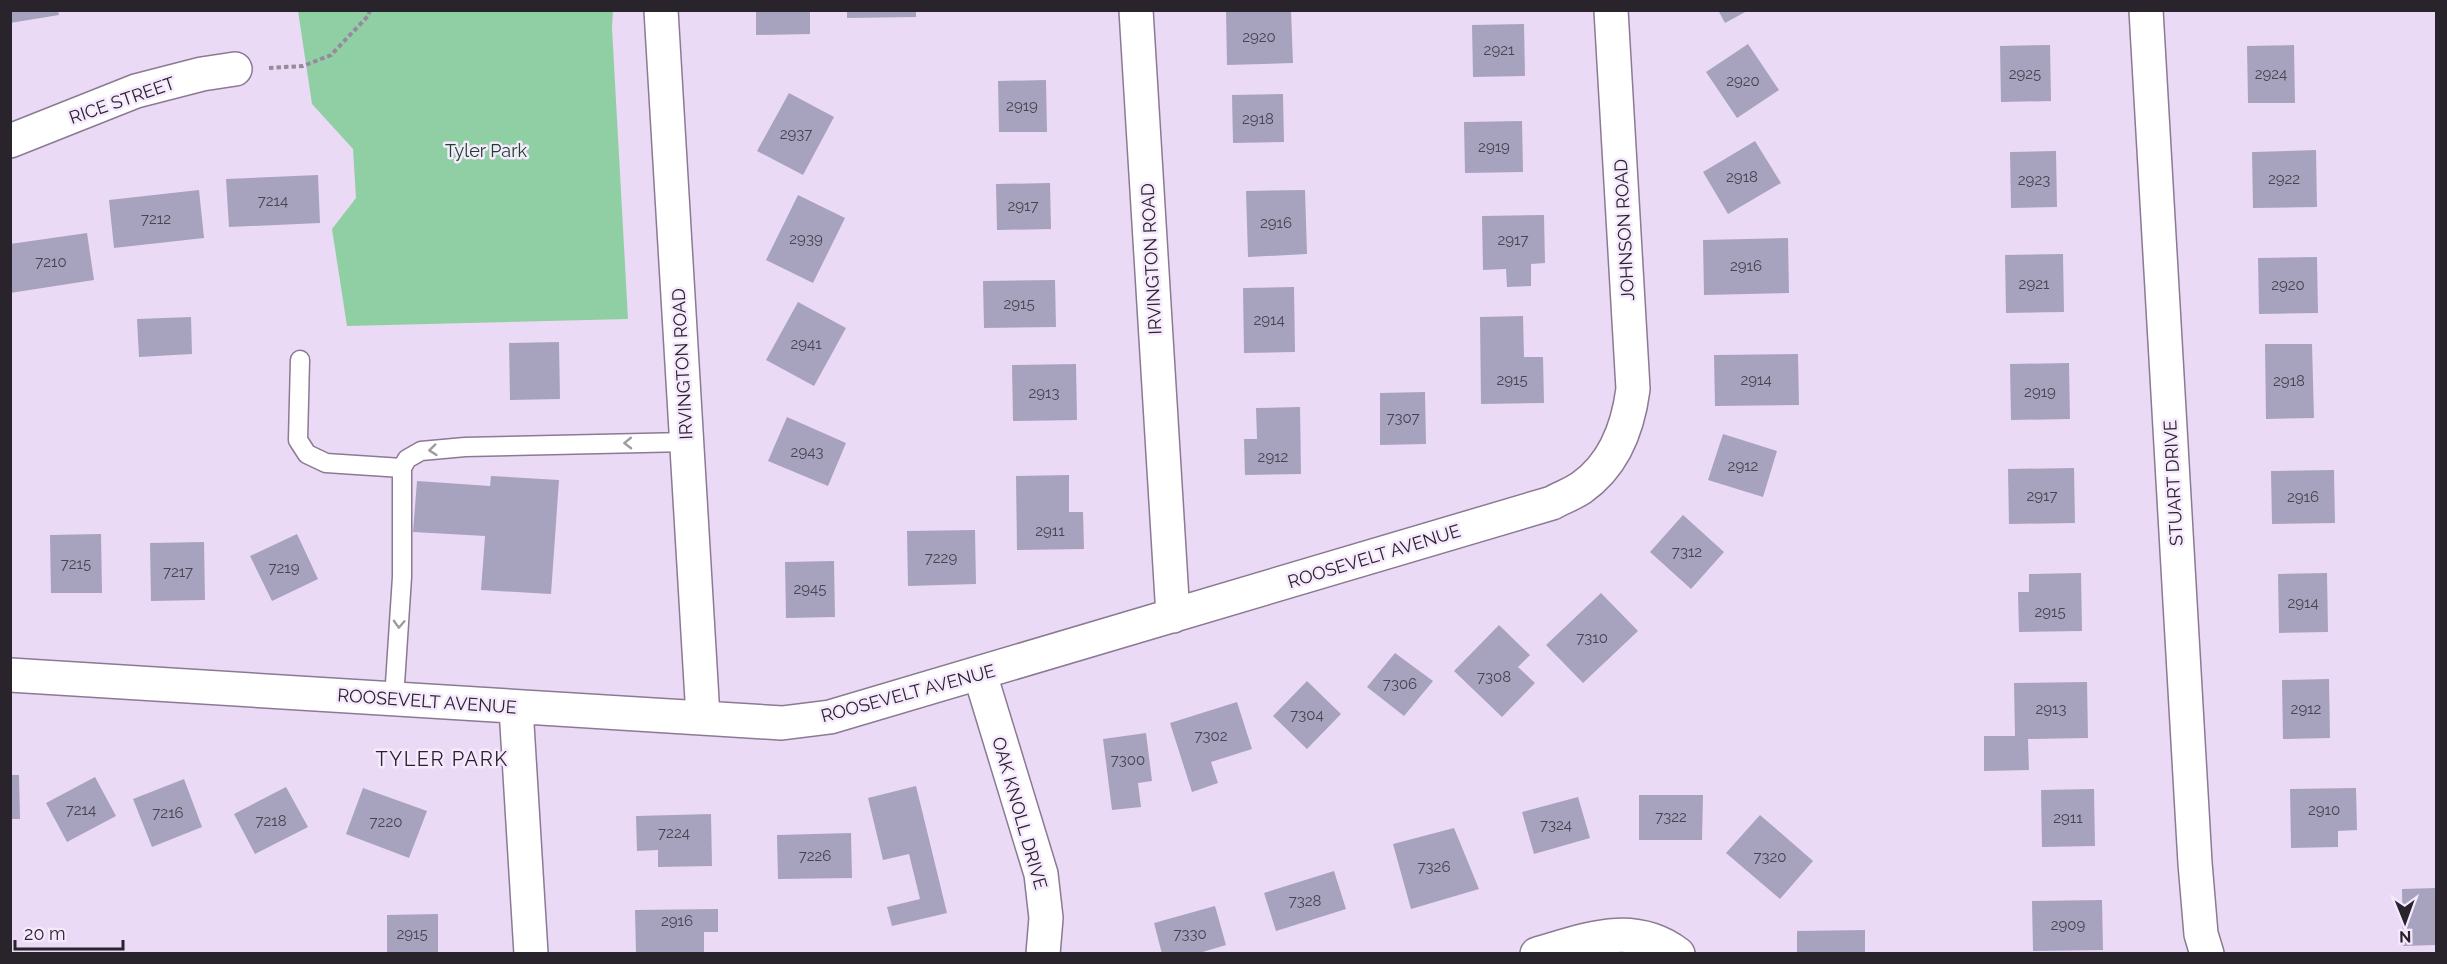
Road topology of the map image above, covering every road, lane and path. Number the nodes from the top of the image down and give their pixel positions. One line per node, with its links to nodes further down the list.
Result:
1 (370, 10): 6 (path)
2 (661, 10): 9 (street, IRVINGTON ROAD)
3 (1136, 10): 12 (street, IRVINGTON ROAD)
4 (1611, 10): 10 (street, JOHNSON ROAD)
5 (2146, 10): 22 (street, STUART DRIVE)
6 (235, 69): 7 (street, RICE STREET)
7 (10, 141)
8 (300, 360): 11 (lane)
9 (687, 442): 11 (lane, one-way to 11); 17 (street, IRVINGTON ROAD)
10 (1617, 448): 12 (street, ROOSEVELT AVENUE)
11 (402, 468): 15 (lane, one-way to 15)
12 (1173, 616): 13 (street, ROOSEVELT AVENUE)
13 (980, 674): 17 (street, ROOSEVELT AVENUE); 19 (street, OAK KNOLL DRIVE)
14 (10, 675): 15 (street, ROOSEVELT AVENUE)
15 (394, 699): 16 (street, ROOSEVELT AVENUE)
16 (516, 708): 17 (street, ROOSEVELT AVENUE); 18 (street)
17 (703, 717)
18 (531, 954)
19 (1043, 954)
20 (1537, 954): 21 (street)
21 (1678, 954)
22 (2207, 954)

